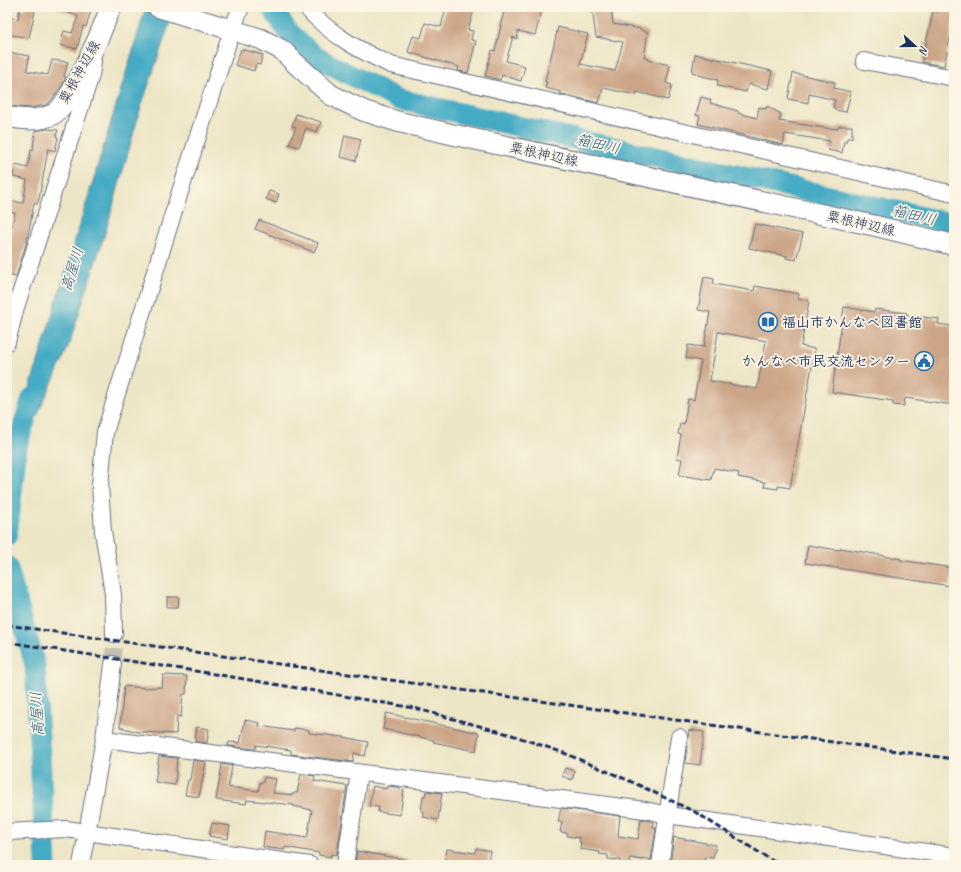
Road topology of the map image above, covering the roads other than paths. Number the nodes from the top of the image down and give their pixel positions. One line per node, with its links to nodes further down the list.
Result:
1 (111, 7): 6 (main road, 粟根神辺線)
2 (158, 7): 5 (main road, 粟根神辺線)
3 (241, 7): 5 (street)
4 (306, 7): 10 (street)
5 (228, 29): 11 (main road, 粟根神辺線); 13 (street)
6 (94, 50): 9 (main road, 粟根神辺線); 12 (street)
7 (864, 61): 8 (street)
8 (954, 78)
9 (7, 117)
10 (954, 194)
11 (954, 245)
12 (7, 342)
13 (114, 634)
14 (113, 664): 16 (street)
15 (679, 737): 18 (street)
16 (104, 739): 17 (street); 20 (street)
17 (359, 773): 18 (street); 24 (street)
18 (668, 815): 21 (street); 25 (street)
19 (7, 832): 20 (street)
20 (87, 832): 22 (street); 23 (street)
21 (947, 858)
22 (81, 865)
23 (310, 865)
24 (345, 865)
25 (660, 865)

